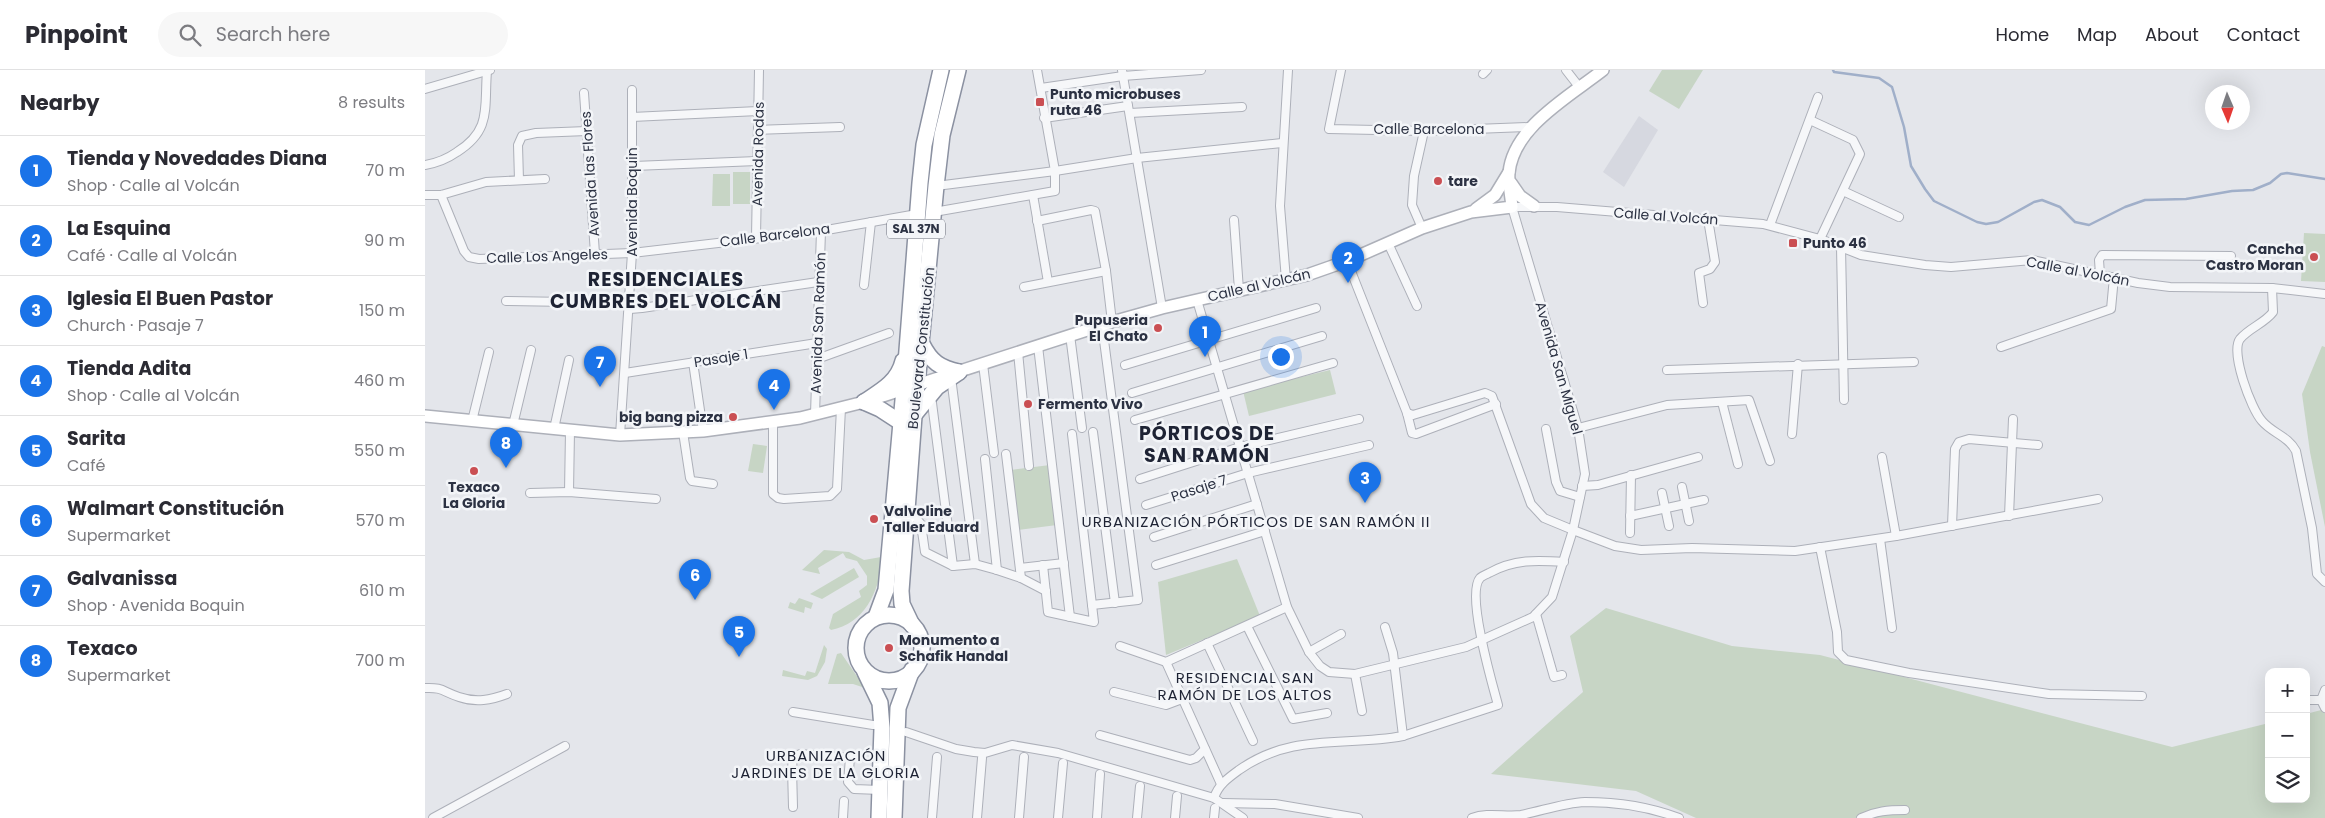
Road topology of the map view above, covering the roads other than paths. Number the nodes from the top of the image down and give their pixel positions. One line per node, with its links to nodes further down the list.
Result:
1 (759, 70): 20 (street, Avenida Rodas)
2 (941, 70): 47 (highway, Boulevard Constitución / SAL 37N)
3 (958, 70): 38 (highway, Boulevard Constitución / SAL 37N)
4 (1037, 70): 12 (street)
5 (1201, 70): 11 (street)
6 (1288, 70): 29 (street)
7 (1341, 70): 28 (street, Calle Barcelona)
8 (1566, 70): 13 (street)
9 (1603, 70): 13 (main road)
10 (489, 71): 14 (street); 32 (street)
11 (1123, 73): 12 (street); 19 (street)
12 (1041, 88): 22 (street)
13 (1581, 88): 25 (main road)
14 (425, 89)
15 (632, 90): 21 (street, Avenida Boquin)
16 (585, 93): 27 (street, Avenida las Flores)
17 (1818, 97): 23 (street)
18 (1242, 107): 19 (street)
19 (1129, 109): 22 (street); 30 (street)
20 (758, 111): 21 (street); 26 (street, Avenida Rodas)
21 (632, 117): 33 (street, Avenida Boquin)
22 (1044, 118): 34 (street)
23 (1810, 120): 39 (street); 53 (street)
24 (840, 128): 26 (street)
25 (1529, 128): 28 (street, Calle Barcelona); 35 (main road)
26 (758, 130): 31 (street, Avenida Rodas)
27 (587, 131): 37 (street); 61 (street, Avenida las Flores)
28 (1424, 131): 54 (street)
29 (1282, 142): 30 (street); 67 (street)
30 (1137, 158): 34 (street); 80 (street)
31 (757, 161): 33 (street); 56 (street, Avenida Rodas)
32 (425, 165)
33 (633, 166): 60 (street, Avenida Boquin)
34 (1055, 171): 38 (street); 40 (street)
35 (1509, 176): 43 (main road); 44 (main road); 46 (main road)
36 (545, 179): 37 (street)
37 (519, 180): 42 (street)
38 (936, 186): 45 (highway, Boulevard Constitución / SAL 37N)
39 (1843, 191): 48 (street); 57 (street)
40 (1033, 194): 45 (street); 51 (street)
41 (425, 195): 42 (street)
42 (441, 195): 61 (street, Calle Los Angeles)
43 (1534, 206): 44 (street, Calle al Volcán); 49 (street, Calle al Volcán)
44 (1512, 207): 46 (main road, Calle al Volcán); 127 (street, Avenida San Miguel)
45 (934, 212): 88 (highway, Boulevard Constitución / SAL 37N)
46 (1471, 212): 54 (main road, Calle al Volcán)
47 (917, 214): 52 (street, Calle Barcelona); 88 (highway, Boulevard Constitución / SAL 37N)
48 (1899, 217)
49 (1708, 219): 53 (street, Calle al Volcán); 77 (street)
50 (1233, 220): 73 (street)
51 (1037, 221): 64 (street); 69 (street)
52 (871, 222): 55 (street, Calle Barcelona); 70 (street)
53 (1770, 225): 57 (street, Calle al Volcán)
54 (1422, 228): 58 (main road, Calle al Volcán)
55 (821, 230): 56 (street, Calle Barcelona); 68 (street, Avenida San Ramón)
56 (756, 237): 60 (street, Calle Barcelona)
57 (1820, 239): 59 (street, Calle al Volcán)
58 (1388, 242): 63 (main road, Calle al Volcán); 79 (street)
59 (1841, 247): 65 (street, Calle al Volcán); 99 (street)
60 (633, 253): 61 (street, Calle Los Angeles); 78 (street, Avenida Boquin)
61 (595, 254)
62 (2231, 256): 65 (street)
63 (1347, 261): 67 (main road, Calle al Volcán); 116 (street)
64 (1106, 271): 69 (street); 82 (street)
65 (2100, 274): 66 (street, Calle al Volcán)
66 (2114, 277): 72 (street, Calle al Volcán); 90 (street)
67 (1286, 280): 73 (main road, Calle al Volcán)
68 (818, 282): 78 (street); 87 (street, Avenida San Ramón)
69 (1047, 282): 71 (street)
70 (865, 284)
71 (1025, 287)
72 (2272, 288): 74 (street, Calle al Volcán); 188 (street)
73 (1239, 290): 75 (main road, Calle al Volcán)
74 (2325, 294)
75 (1197, 300): 80 (main road, Calle al Volcán); 86 (street)
76 (506, 301): 78 (street)
77 (1703, 303)
78 (630, 306): 105 (street, Avenida Boquin)
79 (1417, 306)
80 (1162, 308): 82 (main road, Calle al Volcán)
81 (1317, 308): 86 (street)
82 (1107, 323): 84 (main road, Calle al Volcán); 190 (street)
83 (889, 333): 94 (street)
84 (1070, 335): 89 (main road, Calle al Volcán); 126 (street)
85 (1323, 336): 103 (street)
86 (1208, 340): 102 (street); 103 (street)
87 (817, 343): 94 (street, Avenida San Ramón); 96 (street, Pasaje 1)
88 (914, 345): 106 (highway); 107 (highway, Boulevard Constitución / SAL 37N); 111 (highway)
89 (1038, 346): 93 (main road, Calle al Volcán); 180 (street)
90 (2001, 347)
91 (531, 350): 125 (street)
92 (489, 352): 123 (street)
93 (1018, 352): 100 (main road, Calle al Volcán); 148 (street)
94 (817, 359): 117 (street, Avenida San Ramón)
95 (569, 360): 128 (street)
96 (693, 362): 105 (street, Pasaje 1); 131 (street)
97 (1914, 362): 99 (street)
98 (1333, 363): 109 (street)
99 (1845, 363): 101 (street); 110 (street)
100 (983, 364): 106 (main road, Calle al Volcán); 141 (street)
101 (1797, 364): 104 (street); 136 (street)
102 (1125, 365)
103 (1216, 367): 108 (street); 109 (street)
104 (1667, 370)
105 (625, 373): 134 (street, Avenida Boquin)
106 (956, 378): 107 (main road, Calle al Volcán); 119 (highway); 181 (street)
107 (911, 387): 111 (main road, Calle al Volcán); 119 (highway, Boulevard Constitución / SAL 37N)
108 (1132, 393)
109 (1224, 394): 120 (street); 140 (street)
110 (1844, 400)
111 (864, 402): 115 (main road, Calle al Volcán); 119 (highway)
112 (1722, 402): 127 (street); 146 (street); 147 (street)
113 (932, 404): 184 (street)
114 (1496, 404): 116 (street); 116 (street); 172 (street)
115 (841, 408): 117 (main road, Calle al Volcán); 124 (street)
116 (1407, 413)
117 (815, 414): 124 (main road, Calle al Volcán)
118 (425, 416): 123 (main road, Calle al Volcán)
119 (907, 419): 165 (highway, Boulevard Constitución / SAL 37N); 194 (highway, Boulevard Constitución / SAL 37N)
120 (1135, 420)
121 (1359, 420): 140 (street)
122 (2013, 420): 138 (street)
123 (472, 421): 125 (main road, Calle al Volcán)
124 (773, 422): 131 (main road, Calle al Volcán)
125 (513, 425): 128 (main road, Calle al Volcán)
126 (1082, 428)
127 (1578, 428): 153 (street, Avenida San Miguel)
128 (554, 429): 130 (main road, Calle al Volcán)
129 (1546, 429): 158 (street)
130 (570, 431): 134 (main road, Calle al Volcán); 156 (street)
131 (703, 431): 132 (main road, Calle al Volcán)
132 (683, 432): 134 (main road, Calle al Volcán); 152 (street)
133 (1093, 432): 190 (street)
134 (620, 434)
135 (1072, 434): 191 (street)
136 (1792, 434)
137 (1369, 445): 149 (street, Pasaje 7)
138 (2012, 445): 139 (street); 168 (street); 171 (street)
139 (2038, 445)
140 (1240, 448): 149 (street); 151 (street)
141 (994, 453)
142 (1006, 454): 185 (street)
143 (1698, 457): 150 (street)
144 (1882, 457): 175 (street)
145 (985, 459): 186 (street)
146 (1770, 461)
147 (1738, 464)
148 (1029, 466)
149 (1247, 473): 162 (street); 164 (street, Pasaje 7)
150 (1631, 475): 153 (street); 167 (street)
151 (1140, 479)
152 (713, 484)
153 (1582, 486): 158 (street, Avenida San Miguel)
154 (1682, 487): 163 (street)
155 (530, 492): 156 (street)
156 (569, 492): 159 (street)
157 (1662, 493): 166 (street)
158 (1580, 497): 172 (street, Avenida San Miguel)
159 (656, 499)
160 (2098, 499): 168 (street)
161 (1704, 500): 163 (street)
162 (1257, 504): 173 (street); 176 (street)
163 (1685, 504): 166 (street); 169 (street)
164 (1147, 505)
165 (907, 508): 184 (street); 196 (highway, Boulevard Constitución / SAL 37N)
166 (1665, 509): 167 (street); 170 (street)
167 (1630, 516): 174 (street)
168 (2009, 516): 171 (street)
169 (1689, 521)
170 (1669, 526)
171 (1953, 526): 175 (street)
172 (1573, 530): 178 (street); 179 (street, Avenida San Miguel)
173 (1265, 531): 182 (street); 192 (street)
174 (1630, 533)
175 (1896, 536): 177 (street)
176 (1153, 537)
177 (1880, 539): 178 (street); 199 (street)
178 (1820, 547): 215 (street)
179 (1564, 562): 193 (street, Avenida San Miguel); 201 (street)
180 (1064, 563): 183 (street); 195 (street)
181 (975, 564): 184 (street); 186 (street)
182 (1156, 564)
183 (1043, 565): 185 (street); 189 (street)
184 (953, 566)
185 (1020, 568): 187 (street)
186 (997, 570): 187 (street)
187 (1021, 578): 189 (street)
188 (2325, 582)
189 (1046, 591): 195 (street)
190 (1115, 603): 191 (street)
191 (1092, 605): 195 (street)
192 (1287, 607): 197 (street); 204 (street)
193 (1536, 614): 201 (street); 210 (street)
194 (876, 617): 196 (highway); 207 (highway, SAL 37N)
195 (1070, 617)
196 (913, 625): 208 (highway, SAL 37N)
197 (1247, 626): 202 (street); 222 (street)
198 (1385, 627): 206 (street)
199 (1892, 628)
200 (1341, 634): 204 (street)
201 (1481, 640): 206 (street); 226 (street)
202 (1207, 643): 205 (street); 227 (street)
203 (1120, 646): 205 (street)
204 (1309, 652): 209 (street)
205 (1166, 662): 216 (street)
206 (1395, 665): 209 (street); 226 (street)
207 (863, 668): 208 (highway); 237 (highway, SAL 37N)
208 (913, 670): 248 (highway, SAL 37N)
209 (1355, 674): 220 (street)
210 (1562, 675)
211 (425, 688): 214 (street)
212 (2325, 690): 218 (street)
213 (1115, 692): 216 (street)
214 (507, 694)
215 (2142, 696)
216 (1182, 699): 229 (street)
217 (2310, 700): 218 (street)
218 (2321, 700): 219 (street)
219 (2325, 708)
220 (1361, 711)
221 (793, 712): 223 (street)
222 (1327, 713)
223 (873, 725)
224 (906, 732): 239 (street)
225 (1100, 735): 229 (street)
226 (1403, 736): 235 (street)
227 (1253, 741)
228 (565, 746): 245 (street)
229 (1205, 749): 235 (street)
230 (937, 757): 249 (street)
231 (982, 758): 250 (street)
232 (1024, 758): 251 (street)
233 (1063, 762): 252 (street)
234 (1100, 774): 253 (street)
235 (1221, 784): 239 (street)
236 (1140, 786): 254 (street)
237 (880, 790): 242 (street); 247 (highway, SAL 37N)
238 (1177, 796): 255 (street)
239 (1214, 798): 241 (street)
240 (845, 801): 246 (street)
241 (1223, 802): 257 (street); 258 (street)
242 (793, 807)
243 (1215, 808): 256 (street)
244 (1905, 810): 261 (street)
245 (433, 818)
246 (843, 818)
247 (879, 818)
248 (894, 818)
249 (932, 818)
250 (977, 818)
251 (1019, 818)
252 (1058, 818)
253 (1097, 818)
254 (1137, 818)
255 (1175, 818)
256 (1214, 818)
257 (1243, 818)
258 (1358, 818)
259 (1472, 818): 260 (street)
260 (1679, 818)
261 (1861, 818)

